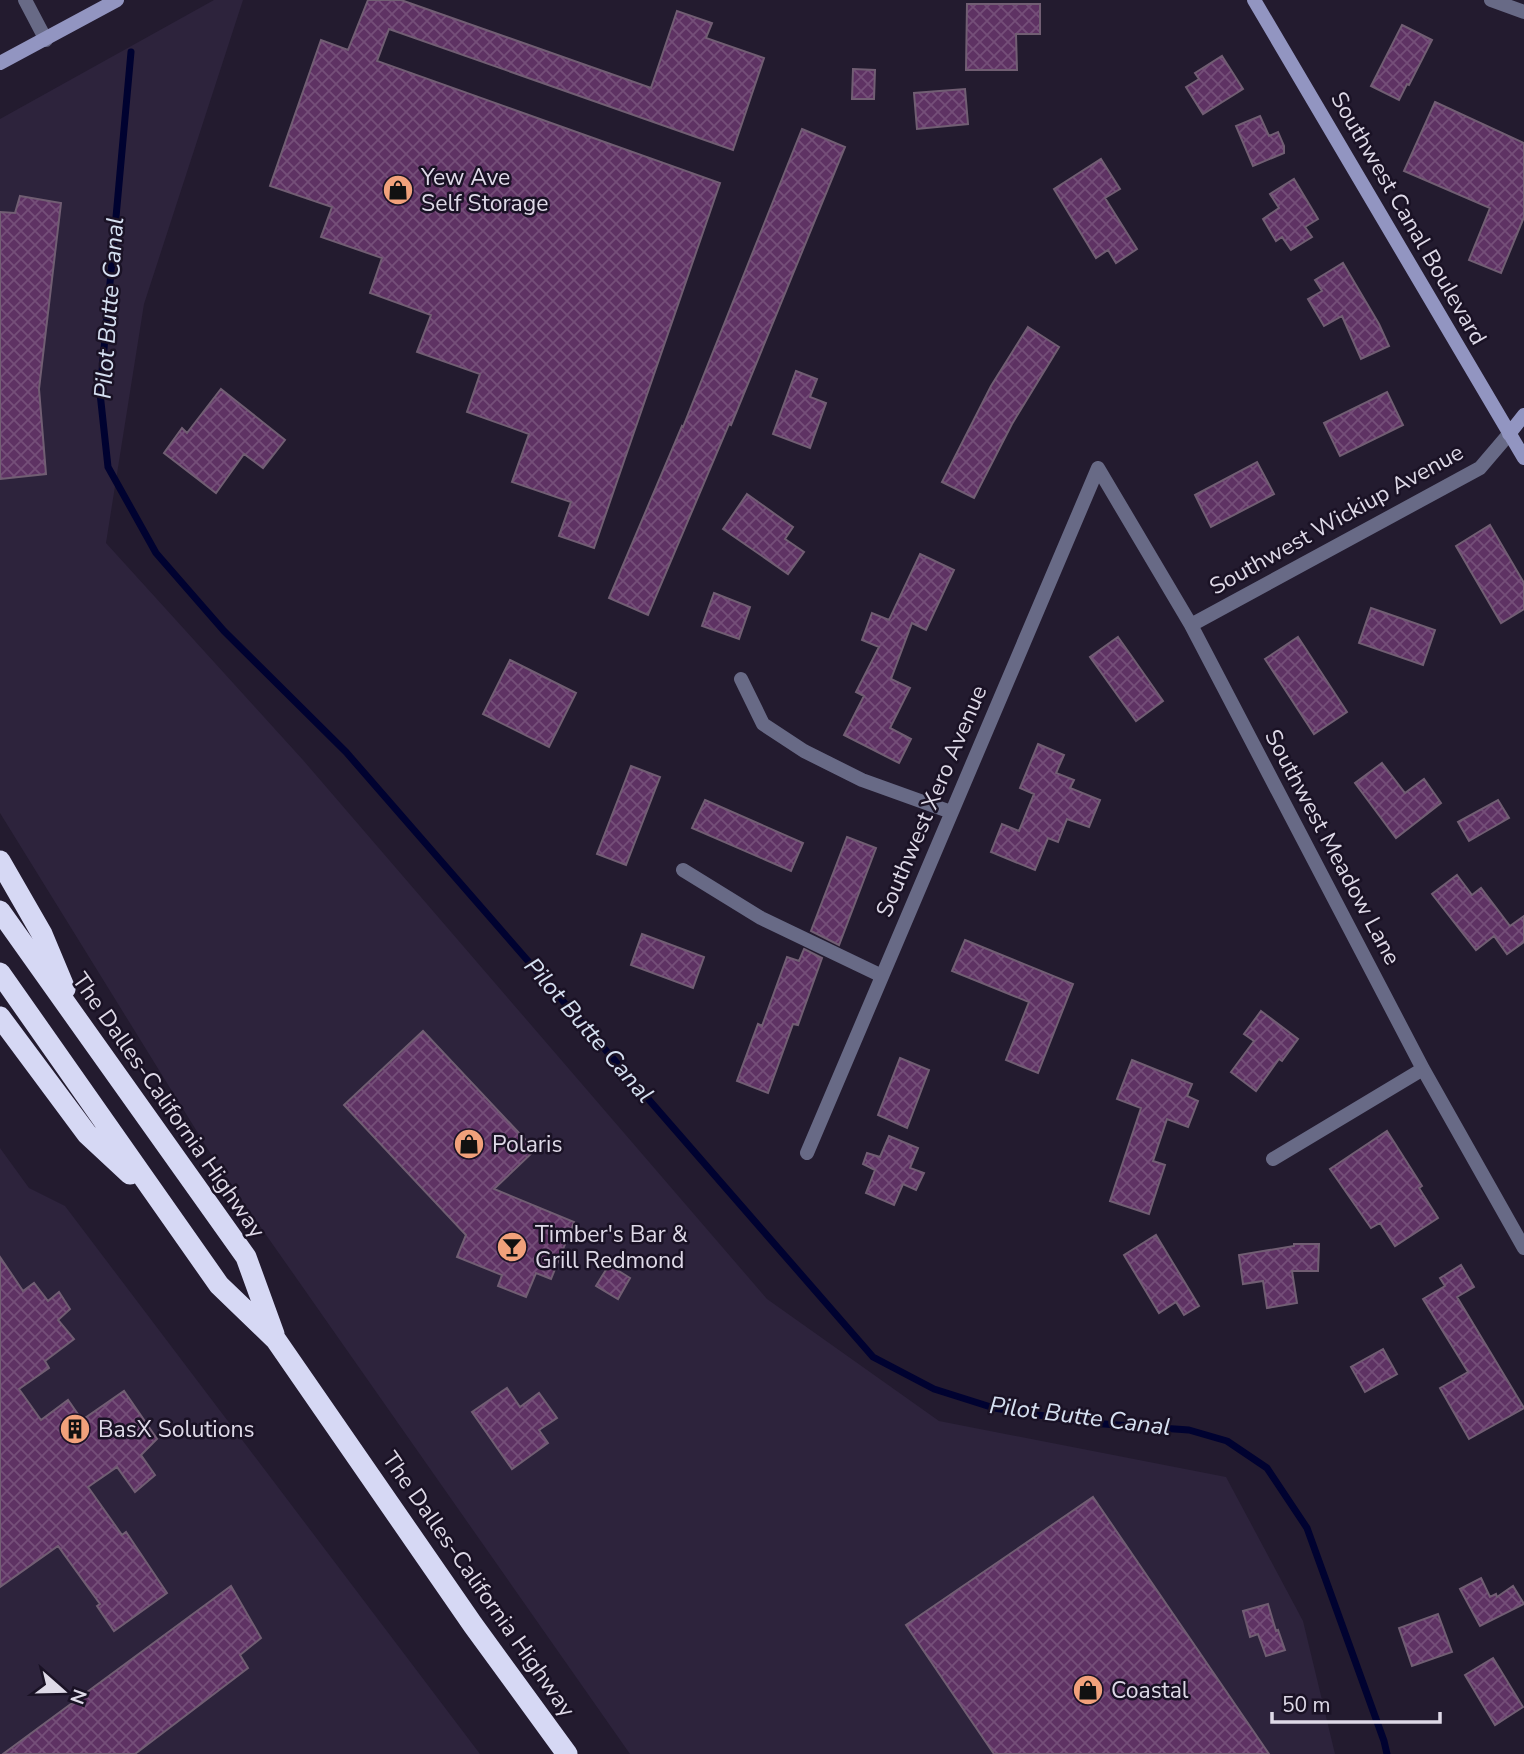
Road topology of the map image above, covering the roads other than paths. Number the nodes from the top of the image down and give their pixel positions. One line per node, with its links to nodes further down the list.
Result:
1 (25, 0): 6 (street)
2 (117, 0): 6 (main road)
3 (1254, 0): 9 (main road, Southwest Canal Boulevard)
4 (1492, 0): 5 (street)
5 (1524, 12)
6 (46, 40): 7 (main road)
7 (0, 63)
8 (1524, 415): 9 (main road, Southwest Wickiup Avenue)
9 (1509, 434): 10 (main road, Southwest Canal Boulevard); 12 (street, Southwest Wickiup Avenue)
10 (1524, 458)
11 (1098, 468): 12 (street, Southwest Meadow Lane); 14 (street, Southwest Xero Avenue)
12 (1191, 625): 22 (street, Southwest Meadow Lane)
13 (741, 680): 14 (street)
14 (951, 812): 19 (street, Southwest Xero Avenue)
15 (0, 861): 21 (highway)
16 (682, 870): 19 (street)
17 (0, 911): 21 (highway, The Dalles-California Highway)
18 (0, 972): 25 (highway, The Dalles-California Highway)
19 (882, 976): 23 (street, Southwest Xero Avenue)
20 (0, 1017): 25 (highway)
21 (79, 1023): 27 (highway, The Dalles-California Highway)
22 (1423, 1069): 24 (street); 26 (street, Southwest Meadow Lane)
23 (807, 1153)
24 (1273, 1159)
25 (166, 1209): 27 (highway, The Dalles-California Highway)
26 (1524, 1248)
27 (276, 1340): 28 (highway, The Dalles-California Highway)
28 (567, 1754)

